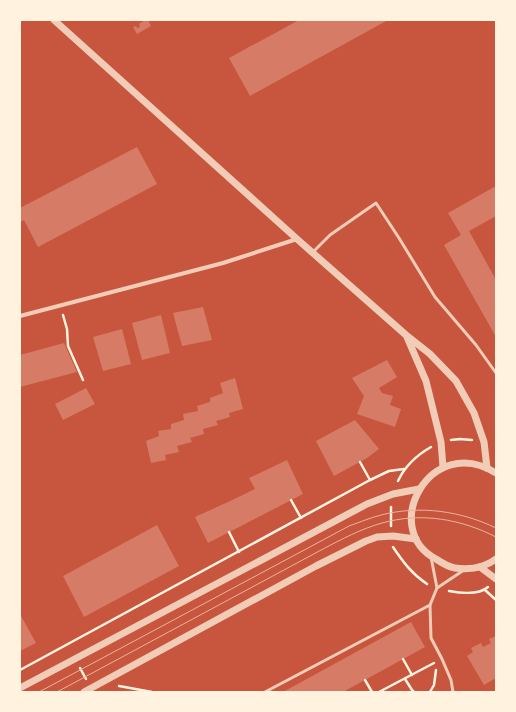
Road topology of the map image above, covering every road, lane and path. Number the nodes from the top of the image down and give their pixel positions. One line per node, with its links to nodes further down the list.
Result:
1 (54, 20): 2 (street)
2 (297, 239): 3 (street); 4 (street)
3 (313, 252): 6 (street); 7 (lane)
4 (62, 306): 5 (street); 8 (path)
5 (20, 316)
6 (406, 335): 10 (street); 11 (street)
7 (496, 373)
8 (84, 380)
9 (360, 462): 14 (path)
10 (443, 467): 11 (street); 15 (street)
11 (487, 468): 13 (street)
12 (404, 469): 14 (path)
13 (496, 473)
14 (370, 480): 17 (path)
15 (419, 489): 19 (street); 38 (street)
16 (291, 500): 17 (path)
17 (301, 518): 20 (path)
18 (229, 532): 20 (path)
19 (416, 540): 21 (street); 39 (street)
20 (239, 552): 33 (path)
21 (431, 557): 24 (street); 26 (lane)
22 (496, 559): 23 (street)
23 (480, 567): 24 (street); 25 (street)
24 (465, 569): 26 (lane)
25 (496, 579)
26 (437, 588): 29 (lane)
27 (485, 590): 28 (path)
28 (496, 600)
29 (430, 605): 31 (lane); 41 (lane)
30 (403, 659): 34 (path)
31 (442, 659): 32 (path); 46 (lane)
32 (434, 663): 34 (path); 45 (path)
33 (20, 670)
34 (412, 675): 35 (path)
35 (405, 678): 43 (path); 44 (path)
36 (365, 680): 42 (path)
37 (116, 686): 40 (path)
38 (20, 688)
39 (84, 692)
40 (152, 692)
41 (265, 692)
42 (372, 692)
43 (379, 692)
44 (414, 692)
45 (430, 692)
46 (453, 692)

